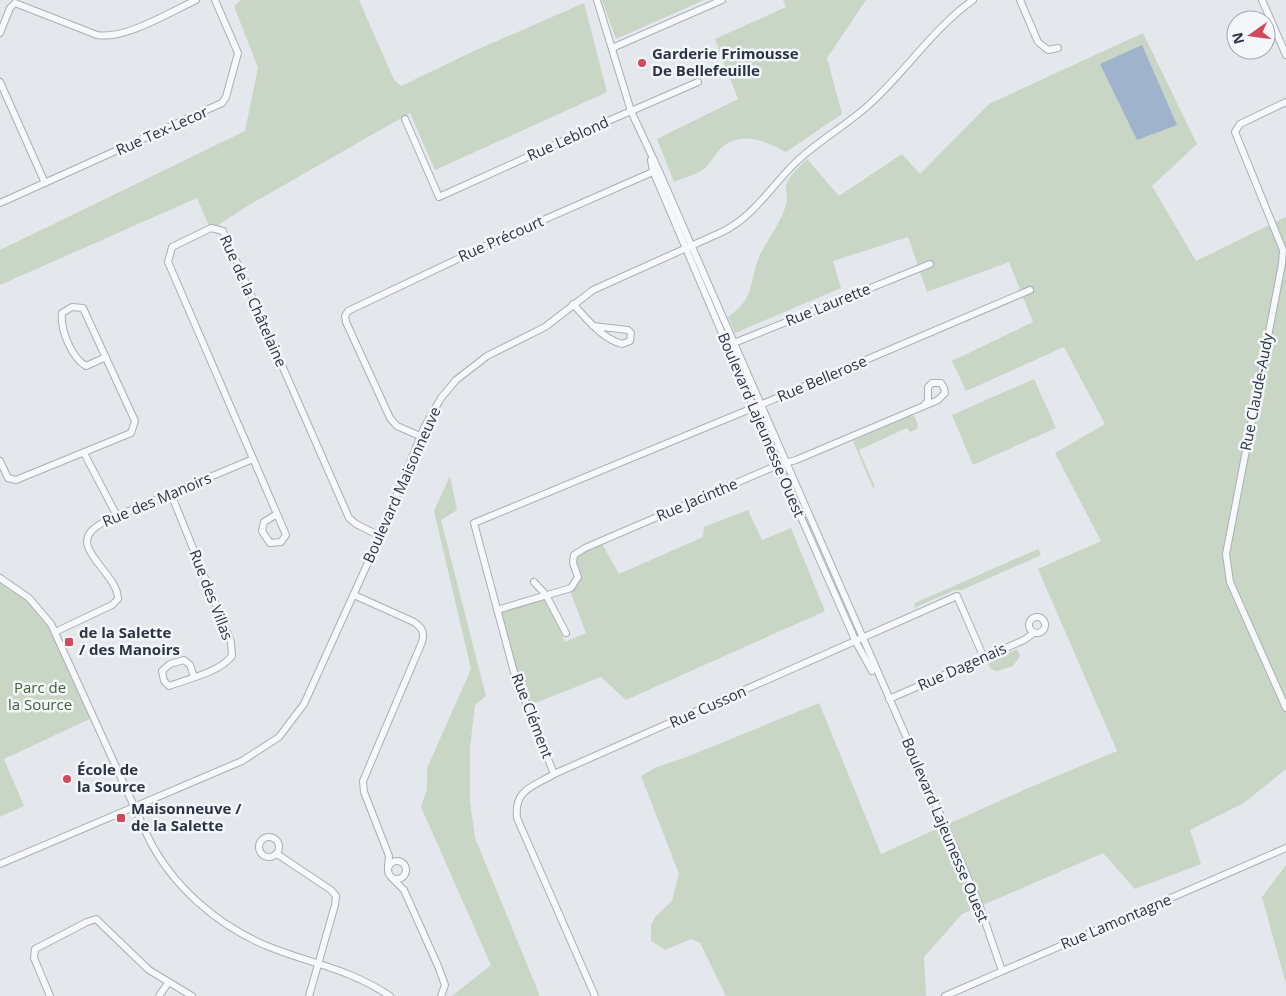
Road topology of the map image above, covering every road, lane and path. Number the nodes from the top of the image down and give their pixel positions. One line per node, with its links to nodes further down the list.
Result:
1 (196, 0): 8 (street)
2 (215, 0): 18 (street, Rue Tex-Lecor)
3 (597, 0): 9 (street, Boulevard Lajeunesse Ouest)
4 (722, 0): 9 (street)
5 (974, 0): 20 (street, Boulevard Maisonneuve)
6 (1020, 0): 10 (street)
7 (1262, 0): 11 (street)
8 (0, 33)
9 (612, 48): 15 (street, Boulevard Lajeunesse Ouest)
10 (1058, 48)
11 (1286, 56)
12 (0, 82): 18 (street)
13 (698, 82): 15 (street, Rue Leblond)
14 (1286, 102): 52 (street, Rue Claude-Audy)
15 (631, 111): 16 (street, Rue Leblond); 17 (street, Boulevard Lajeunesse Ouest)
16 (405, 119)
17 (656, 170): 20 (street, Boulevard Lajeunesse Ouest); 29 (street, Rue Précourt)
18 (45, 182): 19 (street, Rue Tex-Lecor)
19 (0, 203)
20 (688, 246): 23 (street, Boulevard Maisonneuve); 25 (street, Boulevard Lajeunesse Ouest)
21 (930, 264): 25 (street, Rue Laurette)
22 (1030, 290): 28 (street, Rue Bellerose)
23 (573, 304): 24 (street); 29 (street, Boulevard Maisonneuve)
24 (593, 326): 24 (street)
25 (730, 344): 28 (street, Boulevard Lajeunesse Ouest)
26 (106, 357): 26 (street); 30 (street)
27 (926, 404): 33 (street, Rue Jacinthe)
28 (756, 406): 33 (street, Boulevard Lajeunesse Ouest); 34 (street, Boulevard Lajeunesse Ouest); 38 (street, Rue Bellerose)
29 (420, 436): 39 (street, Boulevard Maisonneuve)
30 (84, 453): 32 (street); 37 (street)
31 (253, 459): 35 (street, Rue des Manoirs); 36 (street, Rue de la Châtelaine); 39 (street, Rue de la Châtelaine)
32 (0, 460)
33 (786, 464): 34 (street, Rue Jacinthe); 48 (street, Boulevard Lajeunesse Ouest)
34 (778, 465): 43 (street, Rue Jacinthe); 48 (street, Boulevard Lajeunesse Ouest)
35 (171, 494): 37 (street, Rue des Manoirs); 50 (street, Rue des Villas)
36 (276, 514): 36 (street, Rue de la Châtelaine)
37 (117, 516): 45 (street, Rue des Manoirs)
38 (474, 523): 44 (street, Rue Clément)
39 (380, 536): 42 (street, Boulevard Maisonneuve)
40 (0, 578): 45 (street)
41 (534, 582): 43 (street)
42 (354, 595): 54 (street, Boulevard Maisonneuve); 56 (street)
43 (546, 596): 44 (street, Rue Jacinthe); 46 (street)
44 (497, 610): 53 (street, Rue Clément)
45 (55, 632): 54 (street)
46 (566, 633)
47 (1034, 633): 49 (street, Rue Dagenais)
48 (859, 641): 49 (street, Rue Cusson); 51 (street, Boulevard Lajeunesse Ouest); 53 (street, Rue Cusson)
49 (984, 658): 51 (street, Rue Dagenais)
50 (194, 677): 50 (street, Rue des Villas)
51 (888, 700): 65 (street, Boulevard Lajeunesse Ouest)
52 (1286, 708)
53 (554, 774): 73 (street, Rue Clément)
54 (134, 806): 59 (street, Boulevard Maisonneuve); 64 (street)
55 (1286, 848): 65 (street, Rue Lamontagne)
56 (386, 849): 58 (street); 60 (street)
57 (278, 854): 64 (street)
58 (398, 860): 60 (street); 61 (street)
59 (0, 864)
60 (388, 866): 62 (street)
61 (405, 874): 62 (street); 63 (street)
62 (392, 878): 63 (street)
63 (404, 890): 72 (street)
64 (320, 962): 70 (street); 71 (street)
65 (1002, 971): 74 (street, Rue Lamontagne)
66 (168, 983): 67 (street); 68 (street); 69 (street)
67 (50, 996)
68 (159, 996)
69 (192, 996)
70 (309, 996)
71 (390, 996)
72 (441, 996)
73 (595, 996)
74 (945, 996)

